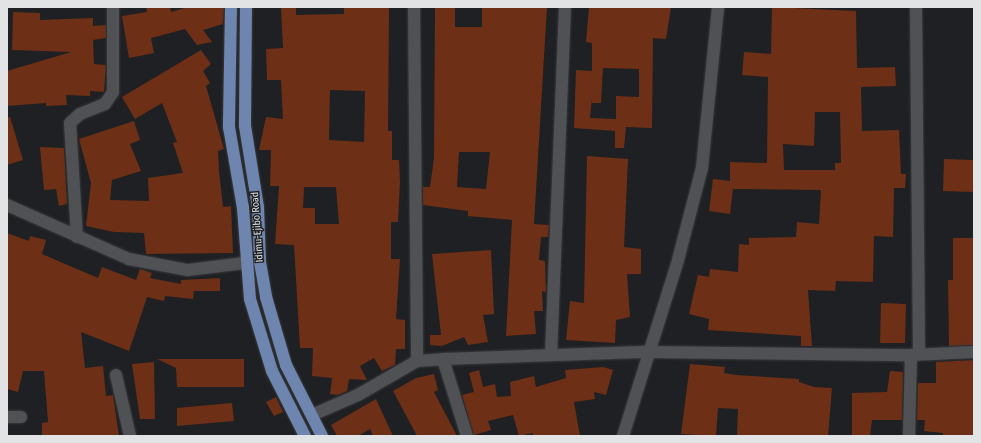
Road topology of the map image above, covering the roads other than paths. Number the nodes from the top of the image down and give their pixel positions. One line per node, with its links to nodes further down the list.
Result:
1 (113, 7): 9 (street)
2 (231, 7): 10 (main road, Idimu-Ejibo Road)
3 (246, 7): 18 (main road, Idimu-Ejibo Road)
4 (414, 7): 16 (street)
5 (565, 7): 13 (street)
6 (718, 7): 11 (street)
7 (916, 7): 14 (street)
8 (7, 205): 9 (street)
9 (77, 237): 10 (street)
10 (245, 263): 22 (main road, Idimu-Ejibo Road)
11 (648, 352): 13 (street); 14 (street); 25 (street)
12 (974, 352): 14 (street)
13 (551, 355): 15 (street)
14 (915, 355): 26 (street)
15 (443, 359): 16 (street); 24 (street)
16 (417, 361): 18 (street)
17 (116, 375): 21 (street)
18 (312, 415): 23 (main road, Idimu-Ejibo Road)
19 (7, 417): 20 (street)
20 (21, 417)
21 (130, 436)
22 (305, 436)
23 (322, 436)
24 (467, 436)
25 (623, 436)
26 (909, 436)

